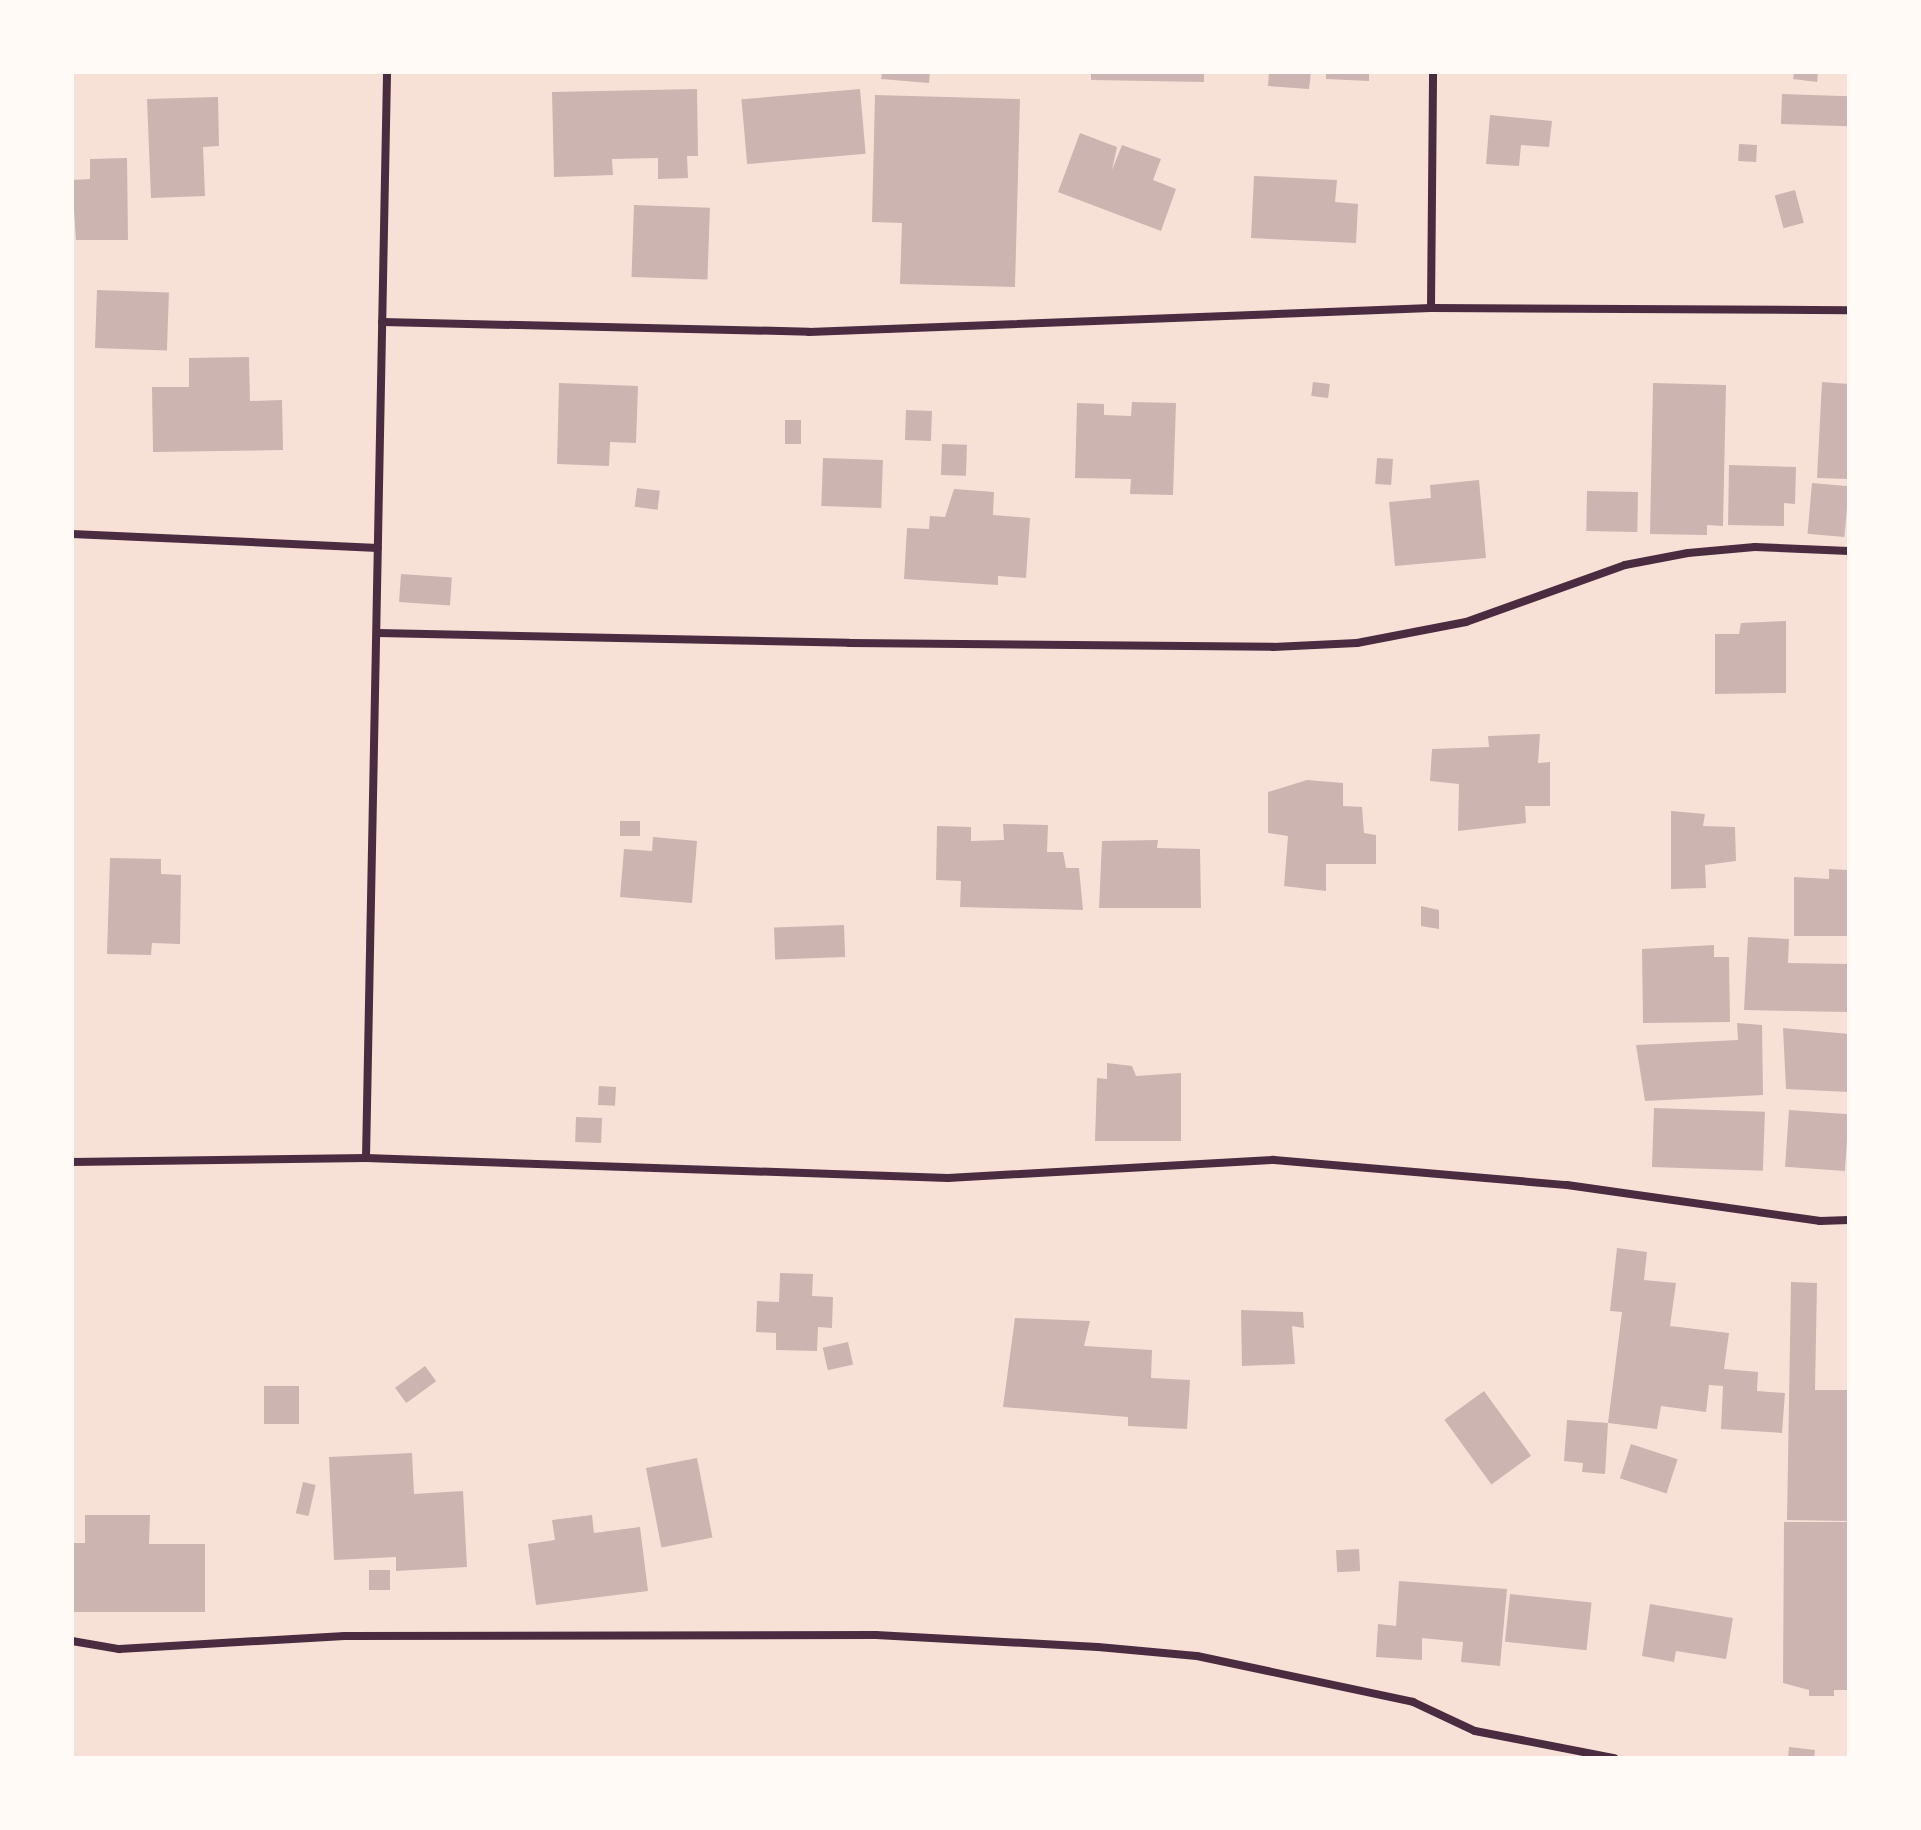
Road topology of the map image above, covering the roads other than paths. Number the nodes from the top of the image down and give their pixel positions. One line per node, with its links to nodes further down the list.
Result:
1 (387, 72): 5 (street)
2 (1433, 72): 3 (street)
3 (1431, 308): 4 (street); 5 (street)
4 (1849, 310)
5 (382, 322): 7 (street)
6 (72, 534): 7 (street)
7 (378, 548): 9 (street)
8 (1849, 551): 9 (street)
9 (378, 633): 10 (street)
10 (366, 1158): 11 (street); 12 (street)
11 (72, 1162)
12 (1849, 1220)
13 (72, 1641): 14 (street)
14 (1614, 1758)

